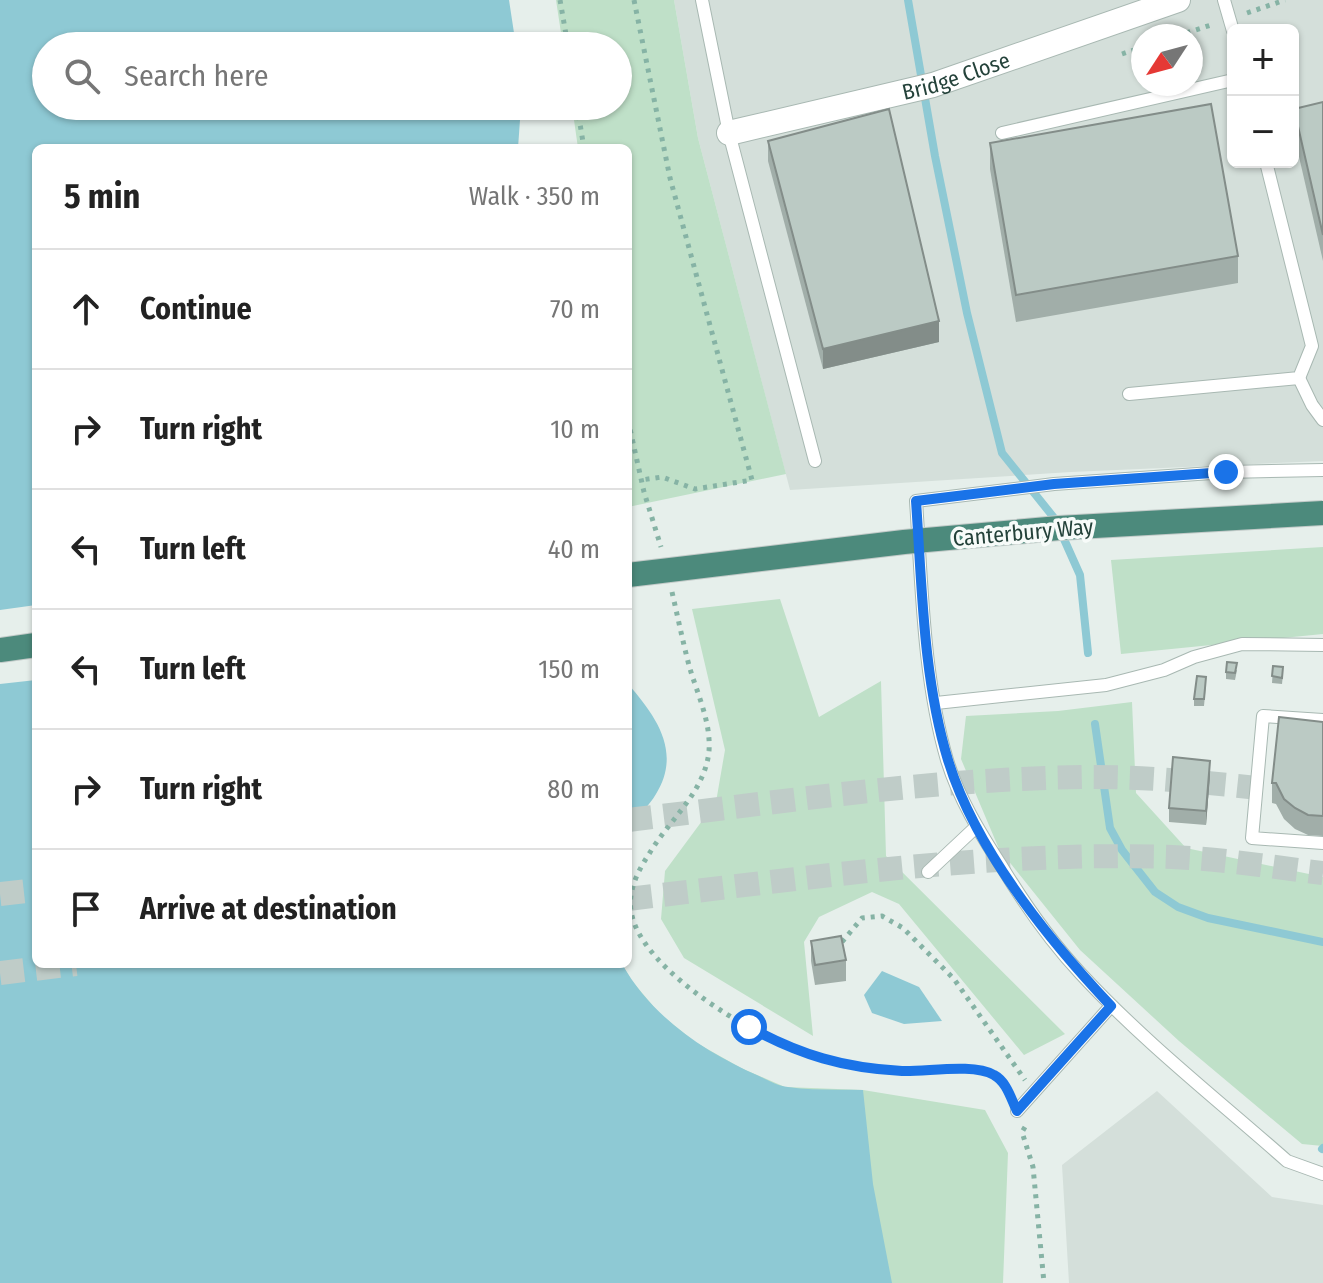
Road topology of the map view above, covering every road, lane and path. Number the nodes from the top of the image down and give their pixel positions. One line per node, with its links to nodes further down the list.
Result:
1 (560, 0): 7 (path)
2 (634, 0): 22 (path)
3 (702, 0): 12 (lane)
4 (1178, 0): 12 (street, Bridge Close)
5 (1224, 0): 6 (lane)
6 (1231, 24)
7 (566, 32)
8 (1131, 51): 9 (path)
9 (1122, 54)
10 (1227, 81): 13 (lane)
11 (579, 120): 14 (path)
12 (729, 133): 20 (lane)
13 (1002, 133)
14 (583, 144)
15 (1268, 168): 16 (lane)
16 (1299, 378): 17 (lane); 18 (lane)
17 (1129, 394)
18 (1323, 420)
19 (632, 438): 22 (path)
20 (815, 461)
21 (1323, 470): 30 (lane)
22 (641, 480): 24 (path)
23 (1323, 513): 25 (highway, Canterbury Way, bridge)
24 (664, 556)
25 (632, 575)
26 (670, 584): 35 (path)
27 (1323, 645): 30 (lane)
28 (32, 646): 29 (highway)
29 (0, 650)
30 (936, 703): 32 (lane)
31 (1323, 720): 33 (lane)
32 (976, 827): 34 (lane); 38 (lane)
33 (1323, 843)
34 (928, 872)
35 (632, 894)
36 (632, 915): 40 (path)
37 (842, 942): 39 (path)
38 (1111, 1006): 39 (lane); 41 (lane)
39 (1040, 1086): 40 (lane)
40 (1017, 1111): 42 (path)
41 (1323, 1174)
42 (1044, 1283)

